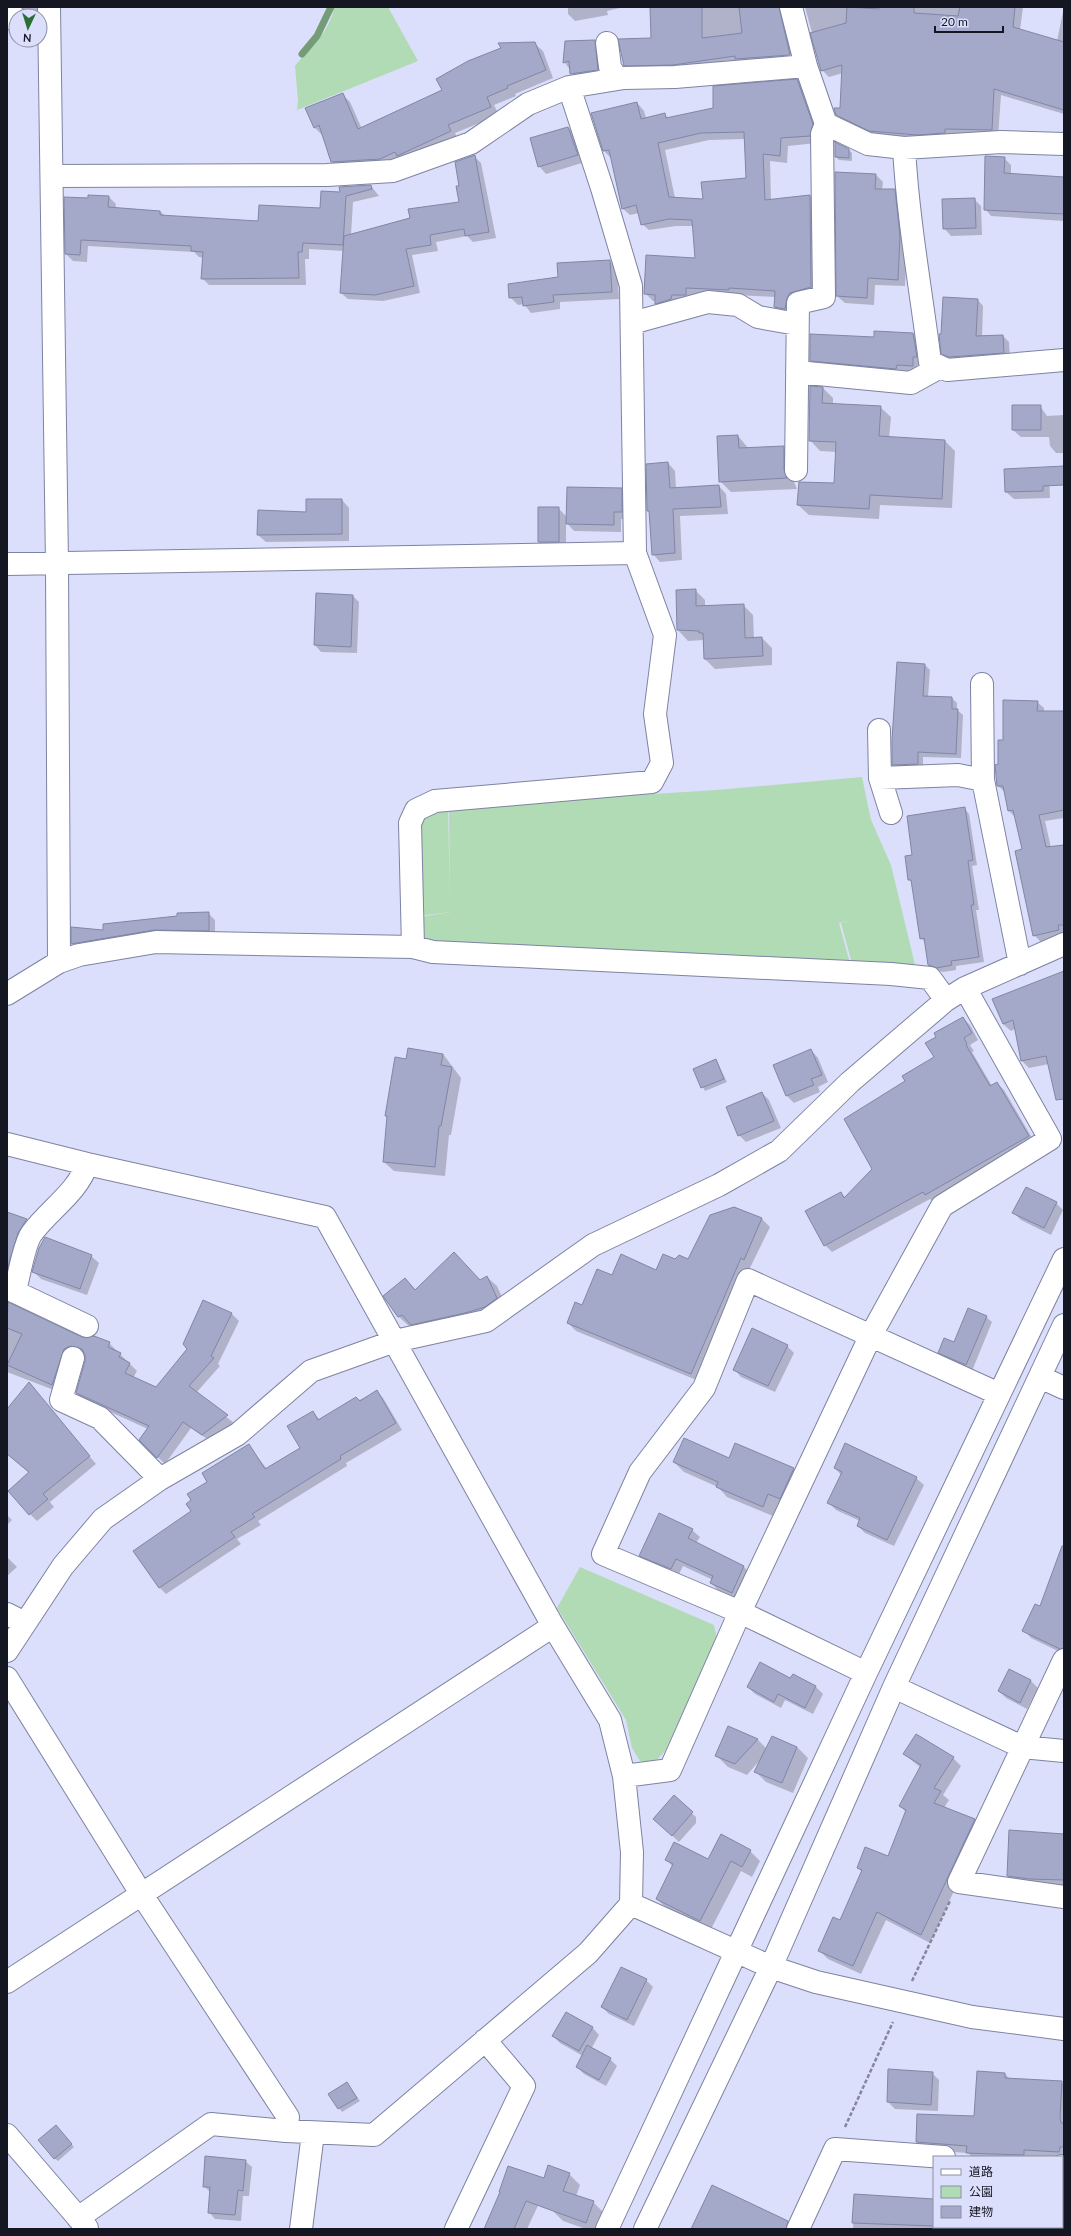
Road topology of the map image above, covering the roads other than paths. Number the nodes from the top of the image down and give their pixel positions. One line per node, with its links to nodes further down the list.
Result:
1 (791, 7): 4 (street)
2 (607, 43): 5 (street)
3 (47, 48): 10 (street)
4 (806, 66): 5 (street); 7 (street)
5 (617, 79): 6 (street)
6 (569, 87): 10 (street); 11 (street)
7 (826, 124): 9 (street); 12 (street)
8 (1064, 144): 9 (street)
9 (904, 148): 14 (street)
10 (52, 176): 19 (street)
11 (632, 323): 12 (street); 17 (street)
12 (797, 324): 15 (street)
13 (1064, 360): 14 (street)
14 (940, 368): 15 (street)
15 (797, 372): 16 (street)
16 (796, 470)
17 (635, 553): 19 (street); 26 (street)
18 (7, 564): 19 (street)
19 (57, 564): 27 (street)
20 (982, 684): 23 (street)
21 (879, 730): 22 (street)
22 (880, 778): 23 (street); 24 (street)
23 (983, 780): 28 (street)
24 (891, 813)
25 (1064, 944): 28 (street)
26 (413, 948): 27 (street); 31 (street)
27 (59, 962): 30 (street)
28 (1020, 964): 29 (street)
29 (965, 988): 31 (street); 38 (street)
30 (7, 994)
31 (946, 1000): 39 (street)
32 (7, 1144): 33 (street)
33 (87, 1164): 35 (street); 39 (street)
34 (1064, 1259): 43 (street)
35 (11, 1290): 37 (street)
36 (1064, 1325): 41 (street)
37 (87, 1326)
38 (870, 1337): 43 (street); 45 (street); 45 (street)
39 (395, 1341): 44 (street); 47 (street)
40 (73, 1358): 44 (street)
41 (1040, 1377): 42 (street); 52 (street)
42 (1064, 1388)
43 (999, 1394): 50 (street)
44 (160, 1479): 46 (street)
45 (740, 1612): 50 (street); 55 (street)
46 (16, 1618): 48 (street)
47 (553, 1626): 55 (street); 56 (street)
48 (7, 1650)
49 (1064, 1660): 53 (street)
50 (866, 1673): 59 (street)
51 (7, 1678): 56 (street)
52 (894, 1687): 53 (street); 60 (street)
53 (1022, 1747): 54 (street); 57 (street)
54 (1064, 1751)
55 (624, 1776): 58 (street)
56 (142, 1895): 61 (street); 64 (street)
57 (1064, 1897)
58 (631, 1904): 59 (street); 63 (street)
59 (735, 1952): 60 (street); 71 (street)
60 (771, 1967): 62 (street); 72 (street)
61 (7, 1982)
62 (1064, 2030)
63 (485, 2040): 65 (street); 70 (street)
64 (286, 2132): 65 (street); 68 (street)
65 (313, 2133): 69 (street)
66 (7, 2135): 68 (street)
67 (933, 2156): 73 (street)
68 (83, 2223)
69 (301, 2229)
70 (456, 2229)
71 (608, 2229)
72 (645, 2229)
73 (798, 2229)

